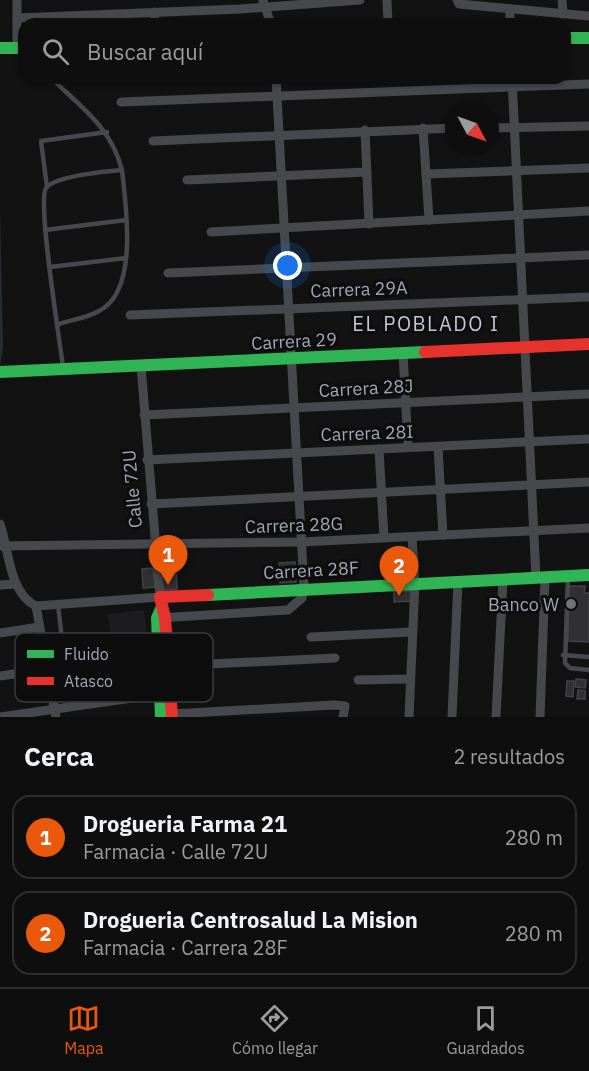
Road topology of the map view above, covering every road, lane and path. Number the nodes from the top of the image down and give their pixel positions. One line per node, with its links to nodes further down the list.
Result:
1 (17, 0): 12 (street)
2 (360, 0): 6 (street)
3 (387, 0): 15 (street)
4 (562, 0): 10 (street)
5 (458, 2): 7 (street)
6 (263, 3): 9 (street); 14 (street)
7 (493, 4): 8 (street)
8 (510, 9): 10 (street); 16 (street)
9 (154, 12): 12 (street); 13 (street)
10 (563, 14): 11 (street)
11 (589, 16)
12 (17, 18): 19 (street)
13 (154, 18)
14 (269, 18)
15 (388, 18)
16 (510, 18)
17 (571, 38): 18 (street)
18 (589, 38)
19 (13, 48)
20 (57, 84): 34 (lane)
21 (276, 84): 26 (street)
22 (491, 84): 26 (street)
23 (512, 84): 32 (street)
24 (571, 84): 25 (street)
25 (589, 84)
26 (277, 94): 27 (street); 35 (street)
27 (121, 102)
28 (589, 126): 32 (street)
29 (423, 128): 30 (street); 33 (street); 41 (street)
30 (445, 128)
31 (499, 128): 32 (street)
32 (514, 129): 40 (street)
33 (365, 130): 35 (street); 39 (street)
34 (107, 132): 38 (lane); 44 (lane)
35 (279, 135): 36 (street); 42 (street)
36 (153, 141)
37 (589, 168): 40 (street)
38 (122, 170): 44 (lane); 47 (lane)
39 (367, 172): 42 (street); 49 (street)
40 (516, 172): 41 (street); 46 (street)
41 (426, 174): 48 (street)
42 (281, 176): 43 (street); 50 (street)
43 (187, 180)
44 (47, 187): 51 (lane)
45 (589, 211): 46 (street)
46 (518, 215): 48 (street); 55 (street)
47 (126, 220): 51 (lane); 54 (lane)
48 (429, 220): 49 (street)
49 (369, 224): 50 (street)
50 (283, 228): 52 (street); 57 (street)
51 (45, 230): 56 (lane)
52 (211, 232)
53 (589, 255): 55 (street)
54 (126, 258): 56 (lane); 63 (lane)
55 (520, 259): 57 (street); 60 (street)
56 (50, 267): 63 (lane)
57 (285, 267): 58 (street); 61 (street)
58 (168, 273)
59 (589, 297): 60 (street, Carrera 29A)
60 (521, 300): 61 (street, Carrera 29A); 65 (street)
61 (288, 308): 62 (street, Carrera 29A); 67 (street)
62 (130, 315)
63 (58, 324): 69 (lane)
64 (589, 344): 65 (street, Carrera 29)
65 (523, 348): 66 (street, Carrera 29); 72 (street)
66 (403, 353): 67 (street, Carrera 29); 73 (street)
67 (290, 359): 68 (street, Carrera 29); 74 (street)
68 (141, 366): 69 (street, Carrera 29); 75 (street, Calle 72U)
69 (63, 370): 70 (street, Carrera 29)
70 (0, 372)
71 (589, 394): 72 (street, Carrera 28J)
72 (526, 397): 73 (street, Carrera 28J); 77 (street)
73 (406, 402): 74 (street, Carrera 28J); 78 (street)
74 (292, 408): 75 (street, Carrera 28J); 81 (street)
75 (144, 415): 82 (street, Calle 72U)
76 (589, 439): 77 (street, Carrera 28I)
77 (528, 442): 79 (street, Carrera 28I); 84 (street)
78 (408, 447): 79 (street, Carrera 28I); 80 (street, Carrera 28I)
79 (438, 447): 85 (street)
80 (379, 449): 81 (street, Carrera 28I); 86 (street)
81 (295, 453): 82 (street, Carrera 28I); 87 (street)
82 (147, 460): 88 (street, Calle 72U)
83 (589, 482): 84 (street)
84 (531, 485): 85 (street); 91 (street)
85 (440, 489): 86 (street); 92 (street)
86 (382, 492): 87 (street); 94 (street)
87 (298, 496): 88 (street); 95 (street)
88 (151, 504): 96 (street, Calle 72U)
89 (0, 524): 97 (street)
90 (589, 528): 91 (street, Carrera 28G)
91 (533, 530): 92 (street, Carrera 28G); 100 (street)
92 (443, 535): 93 (street, Carrera 28G)
93 (412, 537): 94 (street, Carrera 28G); 103 (street)
94 (384, 538): 95 (street, Carrera 28G)
95 (301, 542): 96 (street, Carrera 28G); 106 (street)
96 (154, 545): 97 (street, Carrera 28G); 109 (street, Calle 72U)
97 (4, 546): 104 (street)
98 (589, 576): 99 (street, Carrera 28F)
99 (568, 577): 100 (street, Carrera 28F); 118 (lane)
100 (541, 578): 101 (street, Carrera 28F); 135 (street)
101 (503, 579): 102 (street, Carrera 28F); 134 (street)
102 (458, 581): 103 (street, Carrera 28F); 133 (street)
103 (415, 583): 106 (street, Carrera 28F); 111 (street)
104 (16, 584): 105 (street); 108 (street)
105 (0, 585)
106 (304, 588): 109 (street, Carrera 28F); 109 (street)
107 (58, 605): 108 (street, Carrera 28F); 109 (street, Carrera 28F); 114 (lane)
108 (36, 606): 110 (street)
109 (161, 610): 115 (street, Calle 72U); 116 (street, Calle 72U)
110 (39, 627): 112 (street); 113 (street)
111 (412, 632): 117 (street); 125 (street)
112 (0, 633)
113 (40, 633)
114 (61, 633)
115 (161, 633)
116 (164, 633)
117 (311, 637)
118 (563, 655): 119 (lane); 122 (lane)
119 (589, 657)
120 (335, 658): 121 (street)
121 (213, 664)
122 (589, 670)
123 (15, 673): 124 (street)
124 (0, 675)
125 (410, 679): 126 (street); 132 (street)
126 (358, 680)
127 (113, 702): 128 (street)
128 (55, 712): 130 (street)
129 (168, 716): 131 (street)
130 (0, 717)
131 (344, 717)
132 (409, 717)
133 (452, 717)
134 (496, 717)
135 (540, 717)

